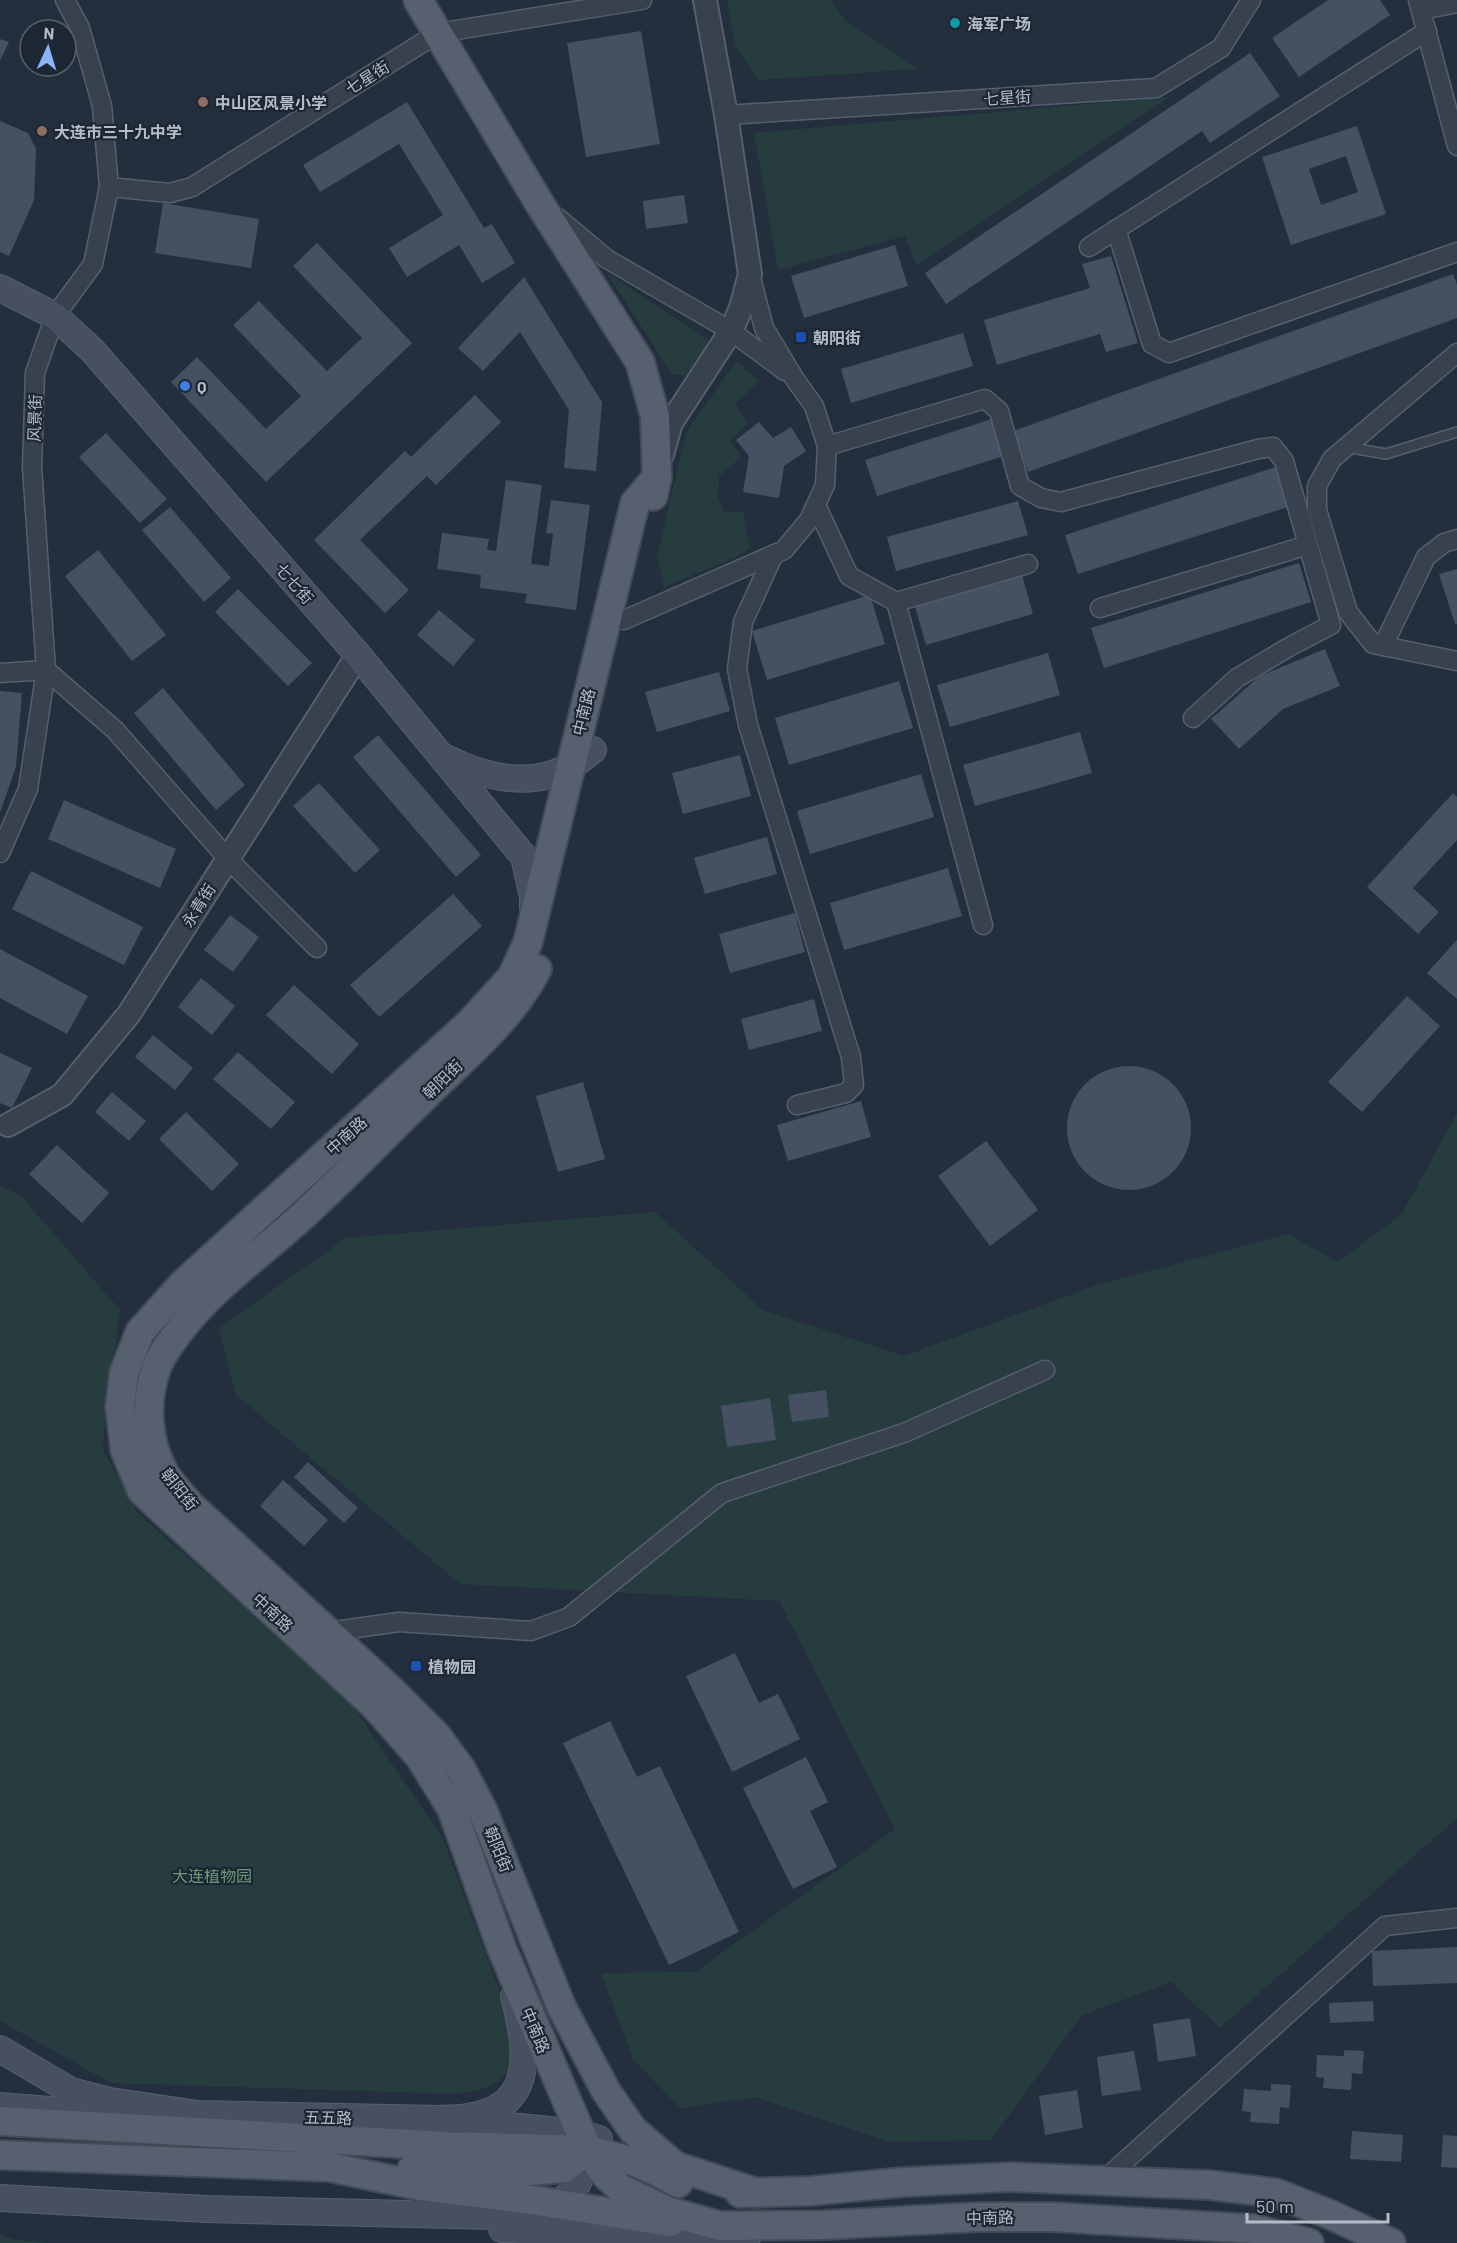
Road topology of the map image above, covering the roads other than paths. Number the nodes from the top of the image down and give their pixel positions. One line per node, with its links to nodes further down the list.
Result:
1 (65, 0): 12 (street, 风景街)
2 (418, 0): 9 (main road, 朝阳街)
3 (642, 0): 9 (street, 七星街)
4 (705, 0): 10 (street)
5 (1251, 0): 10 (street, 七星街)
6 (1457, 3): 7 (street)
7 (1420, 5): 8 (street)
8 (1427, 31): 11 (street); 14 (street)
9 (438, 33): 12 (street, 七星街); 13 (main road, 朝阳街)
10 (726, 115): 17 (street)
11 (1457, 146)
12 (109, 187): 19 (street, 风景街)
13 (538, 201): 20 (street); 26 (main road, 朝阳街)
14 (1116, 229): 15 (street); 16 (street)
15 (1089, 247)
16 (1457, 252)
17 (750, 274): 20 (street); 22 (street)
18 (0, 288): 19 (main road, 七七街)
19 (55, 316): 36 (main road, 七七街); 38 (street, 风景街)
20 (731, 331): 22 (street); 26 (street)
21 (1457, 353): 25 (street)
22 (794, 378): 24 (street)
23 (1457, 432): 25 (lane)
24 (827, 446): 27 (street); 29 (street)
25 (1346, 447): 35 (street)
26 (657, 477): 34 (main road, 朝阳街); 43 (main road, 中南路)
27 (816, 505): 30 (street); 32 (street)
28 (1457, 539): 35 (street)
29 (1308, 545): 33 (street); 40 (street)
30 (774, 554): 34 (street); 49 (street)
31 (1028, 564): 32 (street)
32 (896, 602): 47 (street)
33 (1100, 608)
34 (624, 620): 41 (main road, 朝阳街)
35 (1383, 646): 37 (street)
36 (358, 656): 42 (main road, 七七街); 45 (street, 永青街)
37 (1457, 661)
38 (46, 670): 39 (street); 44 (street, 风景街); 45 (street)
39 (0, 673)
40 (1193, 718)
41 (593, 750): 43 (main road); 52 (main road, 朝阳街)
42 (440, 755): 43 (main road); 46 (main road, 七七街)
43 (570, 767): 46 (main road, 中南路)
44 (0, 853)
45 (228, 859): 48 (street); 50 (street, 永青街)
46 (533, 920): 54 (main road, 中南路)
47 (983, 925)
48 (317, 948)
49 (797, 1105)
50 (4, 1124)
51 (1045, 1370): 52 (street)
52 (328, 1632): 55 (main road, 朝阳街)
53 (1457, 1918): 64 (street)
54 (502, 1949): 59 (main road, 五五路); 61 (main road, 中南路)
55 (561, 2006): 61 (main road); 65 (main road)
56 (0, 2049): 58 (main road, 五五路)
57 (0, 2106): 58 (main road)
58 (198, 2114): 59 (main road, 五五路)
59 (440, 2119): 61 (main road)
60 (0, 2121): 61 (main road)
61 (586, 2140): 63 (main road); 65 (main road); 67 (main road); 70 (main road, 中南路)
62 (0, 2155): 63 (main road)
63 (329, 2167): 67 (main road)
64 (1103, 2181): 65 (main road); 72 (main road)
65 (757, 2193)
66 (4, 2197): 68 (main road)
67 (558, 2204): 68 (main road); 70 (main road)
68 (206, 2209): 69 (main road)
69 (824, 2225): 70 (main road, 中南路); 71 (main road, 中南路)
70 (720, 2226)
71 (1309, 2243)
72 (1391, 2243)

